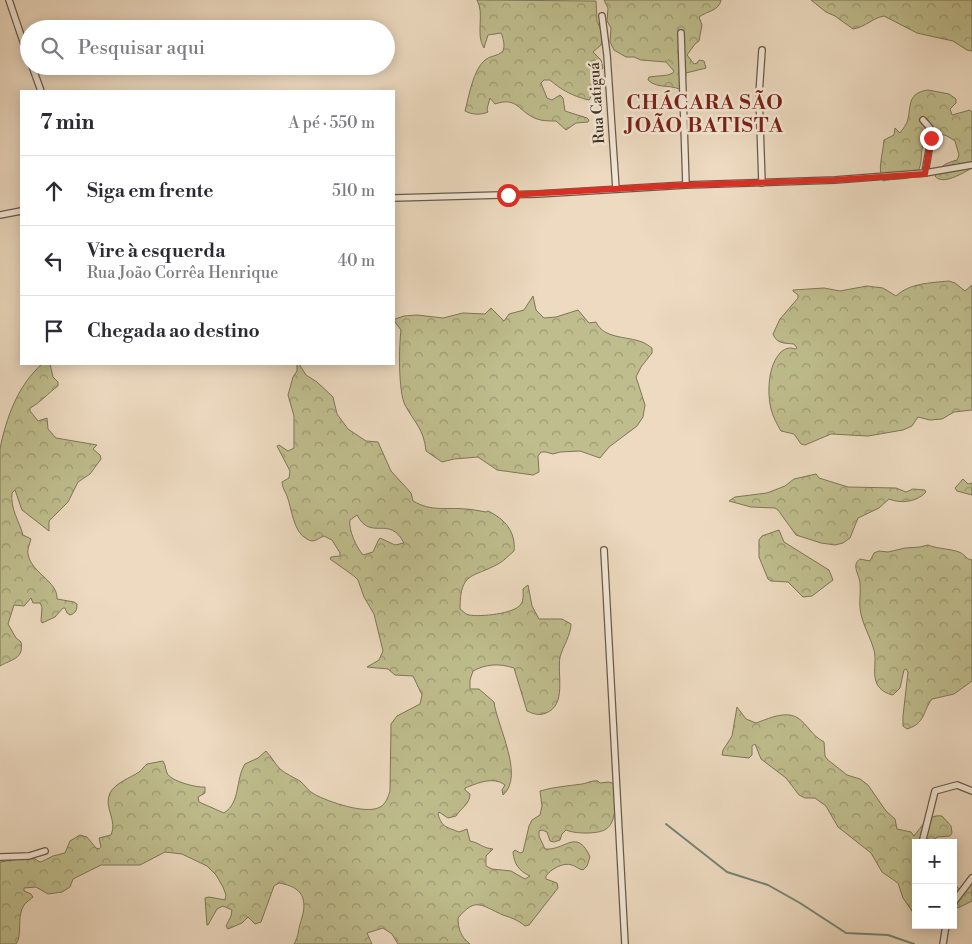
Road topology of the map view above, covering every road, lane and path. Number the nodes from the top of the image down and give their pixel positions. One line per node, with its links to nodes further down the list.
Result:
1 (9, 0): 3 (street)
2 (602, 16): 13 (street, Rua Catiguá)
3 (20, 32)
4 (682, 34): 12 (street)
5 (762, 50): 11 (street)
6 (35, 75): 7 (street)
7 (41, 90)
8 (923, 120): 10 (street)
9 (972, 165): 10 (street)
10 (925, 174): 11 (street)
11 (762, 183): 12 (street)
12 (686, 185): 13 (street)
13 (616, 189): 14 (street)
14 (395, 198)
15 (20, 211): 16 (street)
16 (0, 215)
17 (604, 550): 25 (street)
18 (972, 791): 19 (street)
19 (923, 839)
20 (45, 851): 21 (street)
21 (0, 857)
22 (972, 878): 23 (street)
23 (957, 898)
24 (945, 929): 26 (street)
25 (625, 944)
26 (943, 944)

